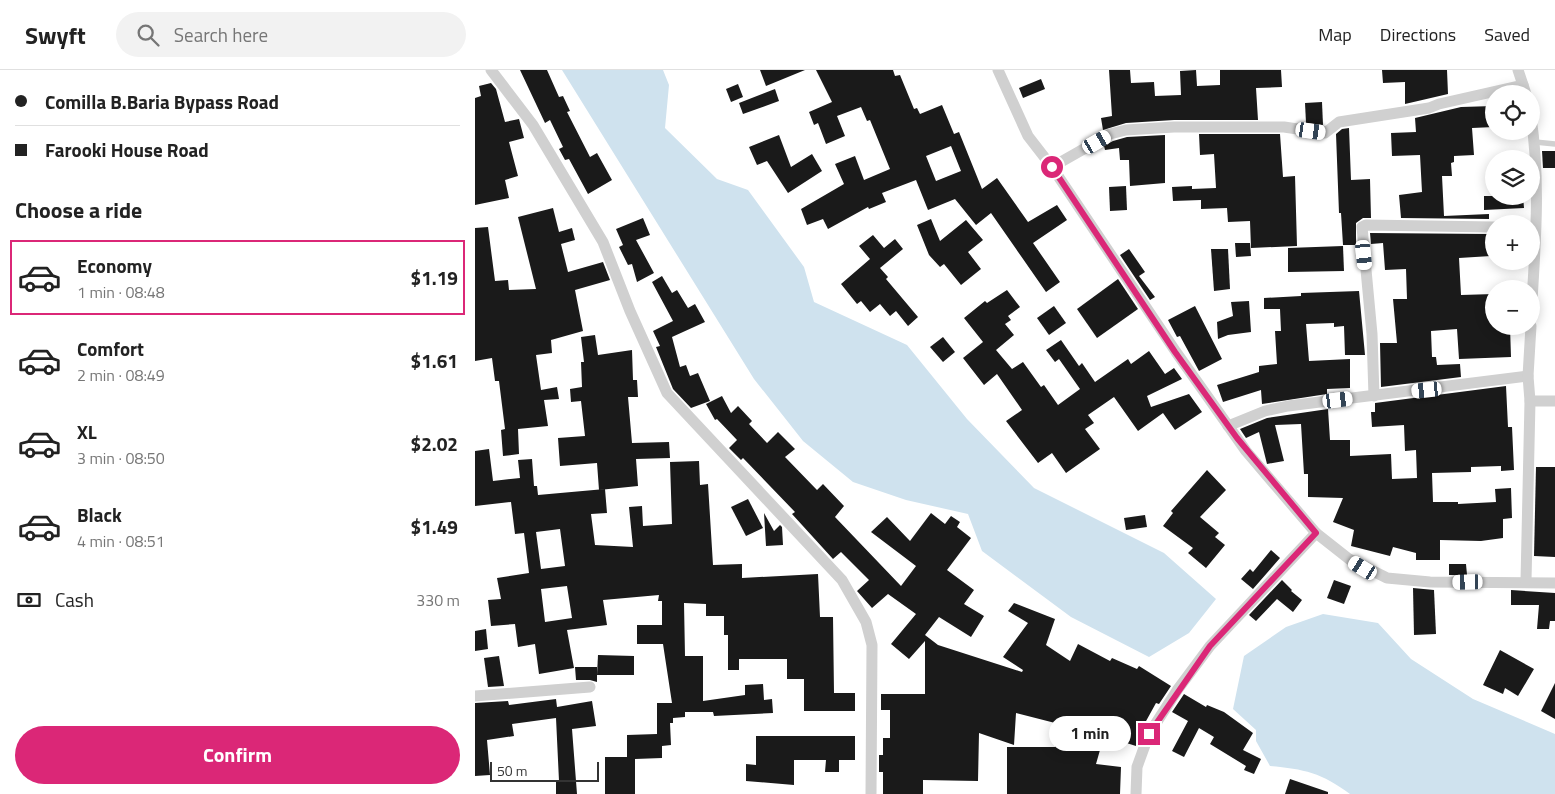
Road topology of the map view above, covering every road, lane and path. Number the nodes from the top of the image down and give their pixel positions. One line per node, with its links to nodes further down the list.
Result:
1 (491, 70): 22 (street)
2 (998, 70): 8 (street)
3 (1518, 70): 4 (street)
4 (1522, 85)
5 (1485, 96): 8 (street)
6 (1535, 142): 7 (lane); 9 (street)
7 (1555, 144)
8 (1052, 167): 16 (street)
9 (1535, 215)
10 (1485, 228): 13 (street)
11 (1530, 335): 12 (street)
12 (1528, 376): 13 (street); 14 (street)
13 (1374, 396): 16 (street)
14 (1530, 401): 15 (street); 18 (street)
15 (1555, 401)
16 (1228, 426): 17 (street)
17 (1316, 533): 18 (street); 23 (street)
18 (1526, 581): 19 (street)
19 (1555, 583)
20 (590, 687): 21 (street)
21 (475, 696)
22 (871, 794)
23 (1136, 794)

